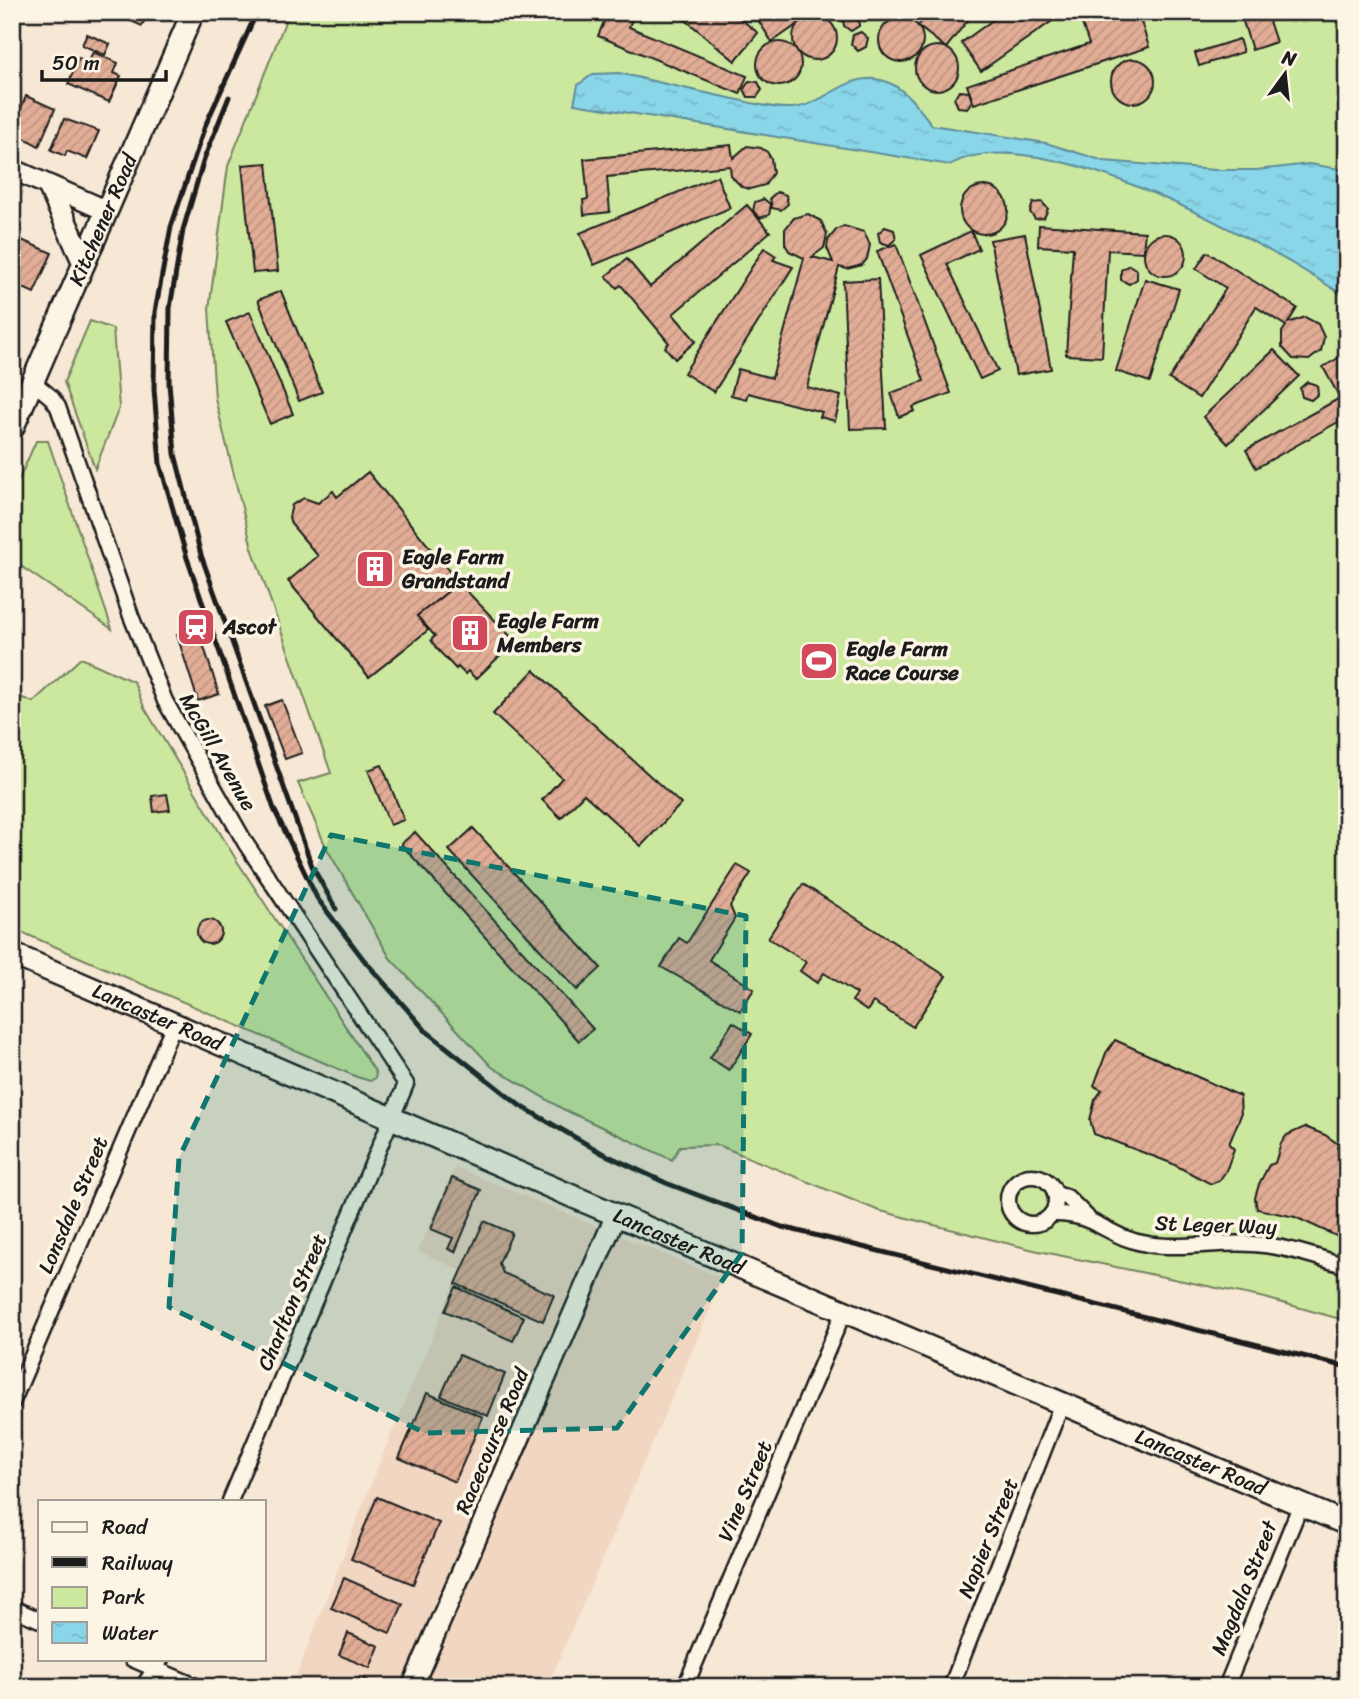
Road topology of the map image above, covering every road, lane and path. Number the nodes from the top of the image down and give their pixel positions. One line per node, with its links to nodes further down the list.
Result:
1 (193, 12): 4 (main road, Kitchener Road)
2 (12, 169): 3 (street)
3 (50, 188): 4 (street); 5 (main road)
4 (107, 211): 5 (main road, Kitchener Road)
5 (84, 263): 6 (main road, Kitchener Road)
6 (33, 382): 7 (main road, Kitchener Road); 10 (street, McGill Avenue)
7 (12, 429)
8 (12, 954): 9 (main road, Lancaster Road)
9 (174, 1024): 10 (main road, Lancaster Road); 17 (street, Lonsdale Street)
10 (393, 1119): 13 (main road, Lancaster Road); 19 (street, Charlton Street)
11 (1055, 1194): 12 (street); 12 (street); 14 (street, St Leger Way)
12 (1052, 1214): 14 (street, St Leger Way)
13 (616, 1215): 16 (main road, Lancaster Road); 28 (street, Racecourse Road)
14 (1088, 1218): 15 (street, St Leger Way)
15 (1347, 1266)
16 (845, 1311): 18 (main road, Lancaster Road); 29 (street, Vine Street)
17 (12, 1403)
18 (1062, 1403): 20 (main road, Lancaster Road); 30 (street, Napier Street)
19 (230, 1500)
20 (1301, 1504): 21 (main road, Lancaster Road); 31 (street, Magdala Street)
21 (1347, 1524)
22 (12, 1608): 23 (street)
23 (38, 1619)
24 (138, 1660): 25 (street)
25 (158, 1663): 26 (street); 27 (street)
26 (143, 1687)
27 (198, 1687)
28 (412, 1687)
29 (685, 1687)
30 (951, 1687)
31 (1226, 1687)

